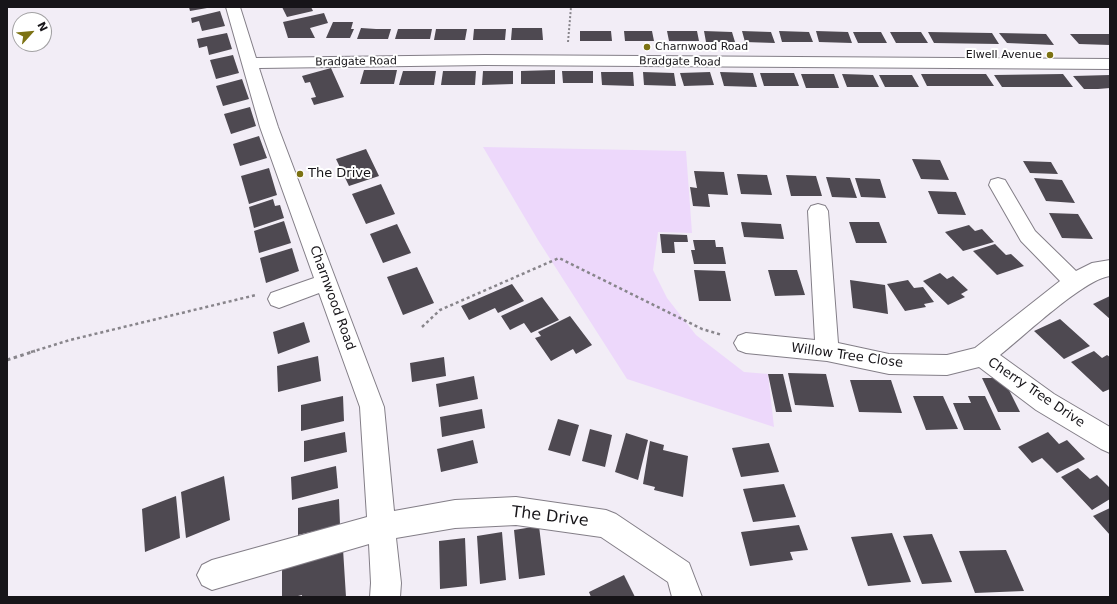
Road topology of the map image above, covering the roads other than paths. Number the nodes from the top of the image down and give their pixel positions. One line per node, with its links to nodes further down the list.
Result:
1 (233, 7): 2 (street, Charnwood Road)
2 (250, 63): 3 (street, Bradgate Road); 7 (street, Charnwood Road)
3 (1110, 64)
4 (998, 185): 8 (street)
5 (818, 211): 11 (street)
6 (1110, 268): 8 (street, Willow Tree Close)
7 (327, 282): 9 (street); 14 (street, Charnwood Road)
8 (1074, 282): 12 (street, Willow Tree Close)
9 (279, 299)
10 (746, 343): 11 (street, Willow Tree Close)
11 (827, 352): 12 (street, Willow Tree Close)
12 (982, 356): 13 (street, Cherry Tree Drive)
13 (1110, 441)
14 (381, 528): 15 (street, The Drive); 16 (street, Charnwood Road); 17 (street, The Drive)
15 (212, 575)
16 (385, 597)
17 (687, 597)

